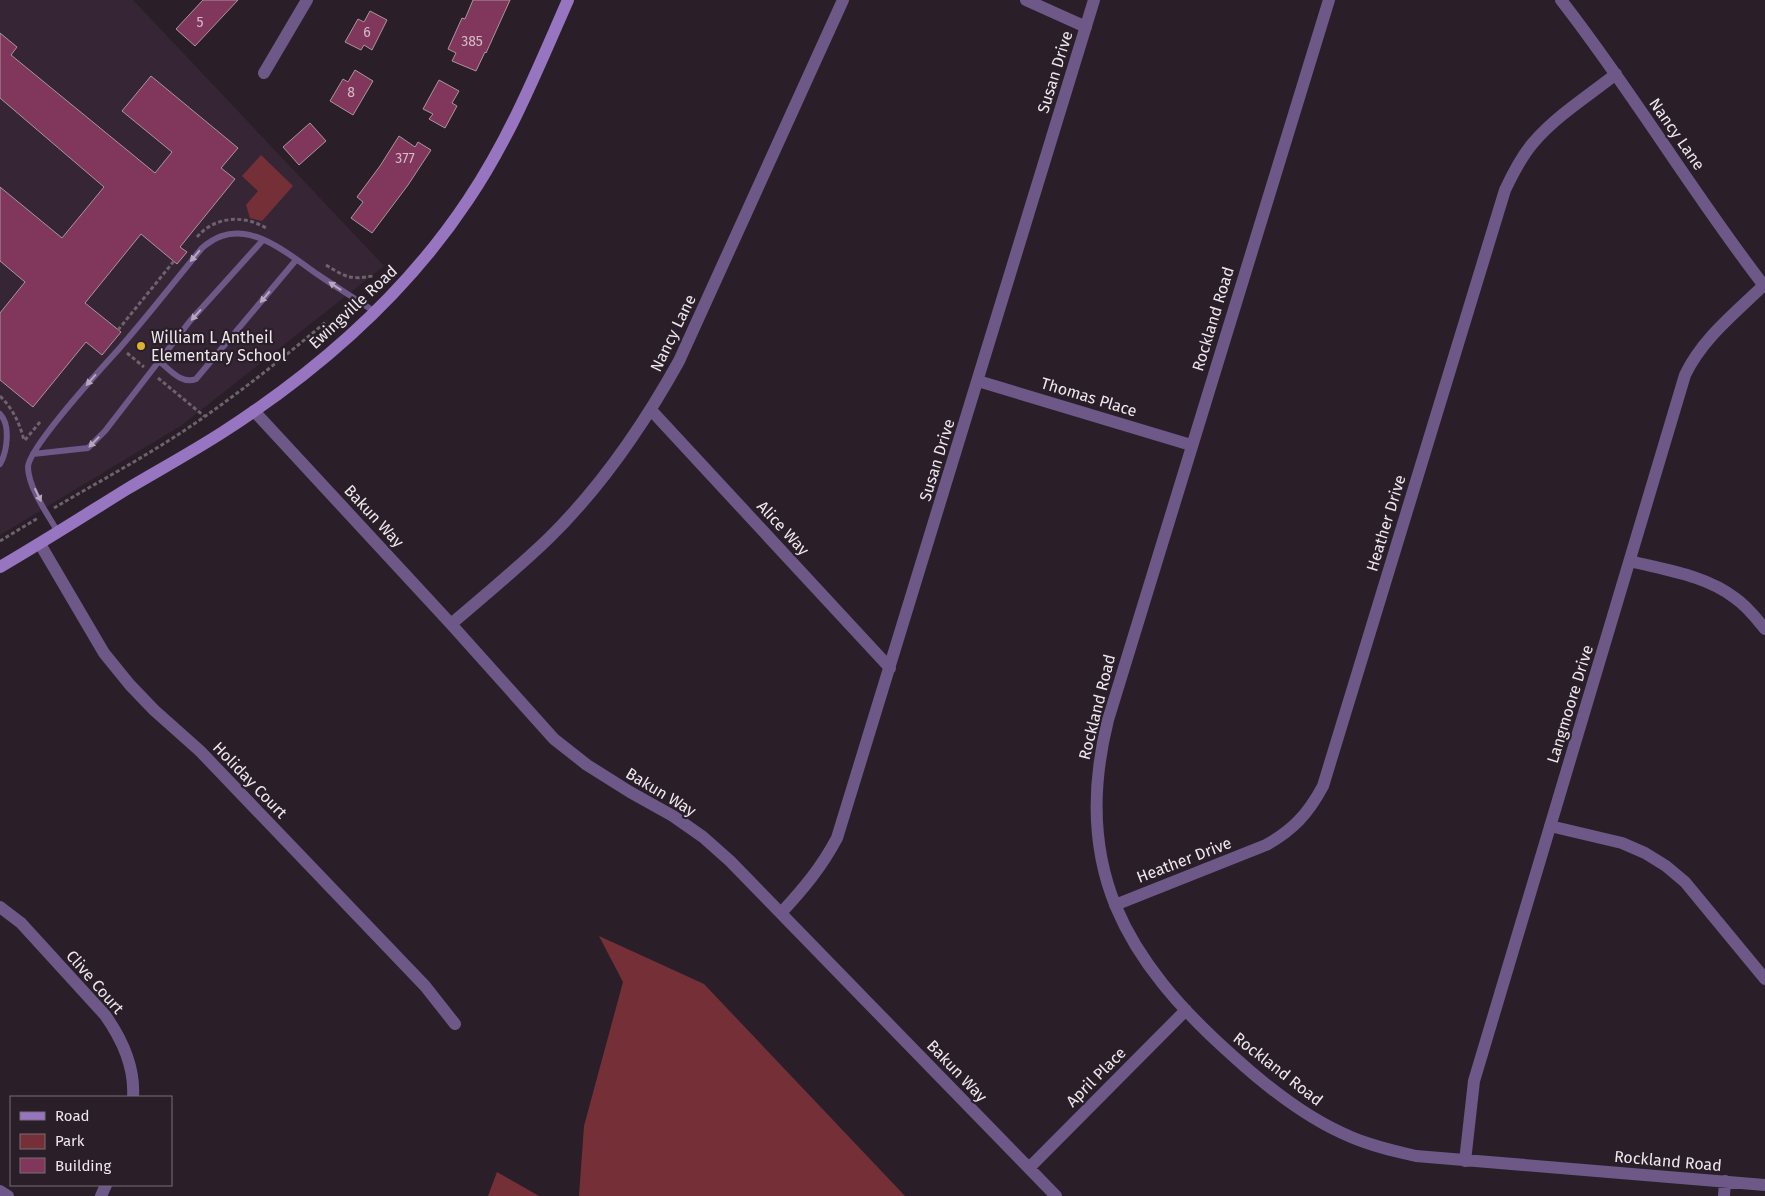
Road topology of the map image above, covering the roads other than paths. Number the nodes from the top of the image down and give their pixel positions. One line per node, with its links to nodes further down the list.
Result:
1 (307, 0): 9 (street)
2 (568, 0): 14 (main road, Ewingville Road)
3 (843, 0): 17 (street, Nancy Lane)
4 (1026, 0): 8 (street)
5 (1094, 0): 8 (street, Susan Drive)
6 (1329, 0): 20 (street, Rockland Road)
7 (1561, 0): 10 (street, Nancy Lane)
8 (1086, 27): 16 (street, Susan Drive)
9 (264, 73)
10 (1616, 74): 13 (street, Nancy Lane); 31 (street, Heather Drive)
11 (263, 240): 12 (lane); 15 (lane, one-way to 15); 21 (lane, one-way to 21)
12 (296, 260): 14 (lane, one-way to 12); 15 (lane, one-way to 15)
13 (1764, 286): 25 (street, Langmoore Drive)
14 (376, 313): 18 (main road, Ewingville Road)
15 (159, 361): 21 (lane, one-way to 21)
16 (978, 381): 20 (street, Thomas Place); 29 (street, Susan Drive)
17 (652, 410): 27 (street, Nancy Lane); 29 (street, Alice Way)
18 (254, 411): 23 (main road, Ewingville Road); 27 (street, Bakun Way)
19 (0, 414): 22 (lane)
20 (1191, 445): 31 (street, Rockland Road)
21 (33, 454): 23 (lane, one-way to 23)
22 (0, 464)
23 (58, 533): 24 (main road, Ewingville Road)
24 (40, 544): 26 (main road, Ewingville Road); 36 (street, Holiday Court)
25 (1630, 561): 28 (street); 30 (street, Langmoore Drive)
26 (0, 567)
27 (451, 624): 33 (street, Bakun Way)
28 (1765, 629)
29 (890, 668): 33 (street, Susan Drive)
30 (1550, 826): 34 (street); 38 (street, Langmoore Drive)
31 (1114, 904): 35 (street, Rockland Road)
32 (0, 907): 37 (street, Clive Court)
33 (780, 913): 39 (street, Bakun Way)
34 (1765, 979)
35 (1186, 1010): 38 (street, Rockland Road); 39 (street, April Place)
36 (455, 1024)
37 (133, 1096)
38 (1465, 1160): 40 (street, Rockland Road)
39 (1028, 1168): 44 (street, Bakun Way)
40 (1725, 1181): 41 (street, Rockland Road); 45 (street)
41 (1765, 1185)
42 (0, 1191): 43 (street)
43 (8, 1196)
44 (1056, 1196)
45 (1724, 1196)

